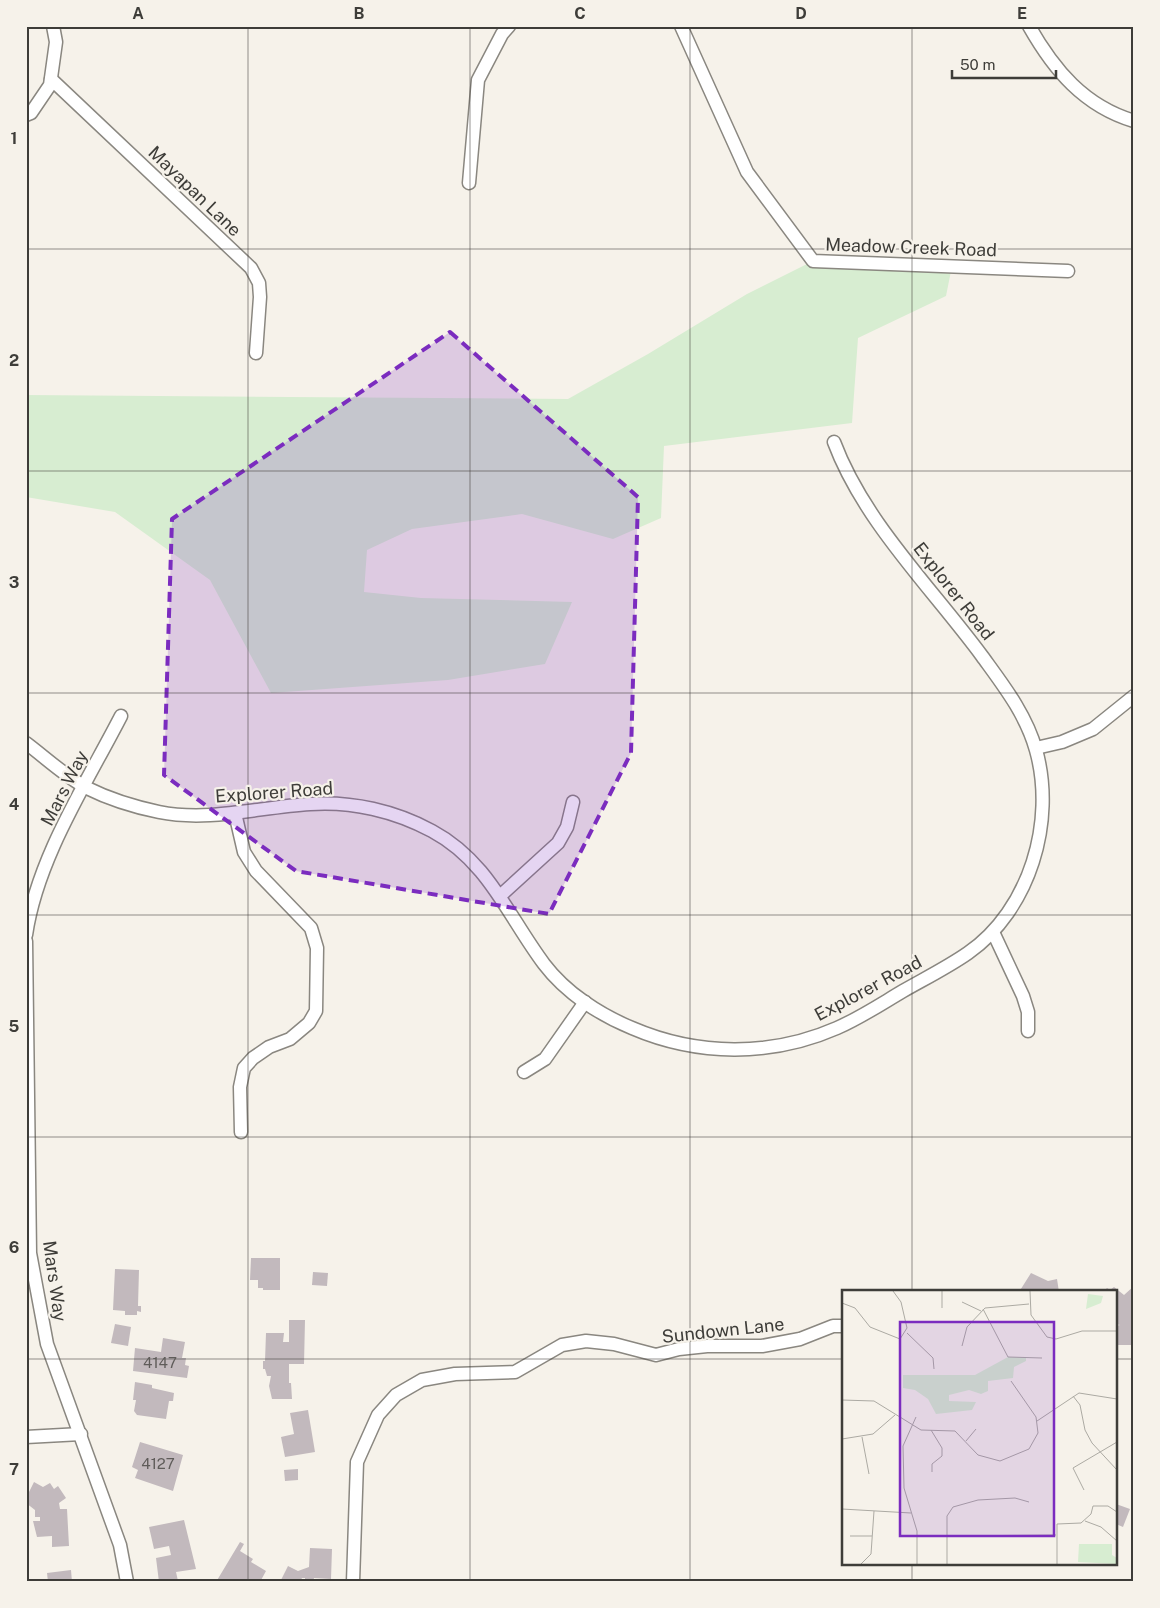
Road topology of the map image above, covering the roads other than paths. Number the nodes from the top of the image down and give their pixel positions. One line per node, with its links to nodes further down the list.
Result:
1 (53, 26): 5 (street)
2 (509, 26): 8 (street)
3 (681, 26): 9 (street, Meadow Creek Road)
4 (1029, 26): 7 (street)
5 (51, 79): 6 (street); 10 (street, Mayapan Lane)
6 (26, 115)
7 (1134, 121)
8 (469, 183)
9 (1068, 271)
10 (256, 353)
11 (834, 442): 15 (street, Explorer Road)
12 (1134, 696): 15 (street)
13 (121, 716): 16 (street, Mars Way)
14 (26, 743): 16 (street, Explorer Road)
15 (1036, 748): 20 (street, Explorer Road)
16 (85, 787): 18 (street, Explorer Road); 21 (street, Mars Way)
17 (573, 802): 19 (street)
18 (235, 813): 19 (street, Explorer Road); 26 (street)
19 (500, 896): 23 (street, Explorer Road)
20 (993, 932): 23 (street, Explorer Road); 24 (street)
21 (26, 935)
22 (26, 941): 28 (street, Mars Way)
23 (586, 1002): 25 (street)
24 (1028, 1031)
25 (524, 1072)
26 (241, 1132)
27 (842, 1326): 31 (street, Sundown Lane)
28 (81, 1434): 29 (street); 30 (street, Mars Way)
29 (26, 1436)
30 (127, 1582)
31 (354, 1582)

